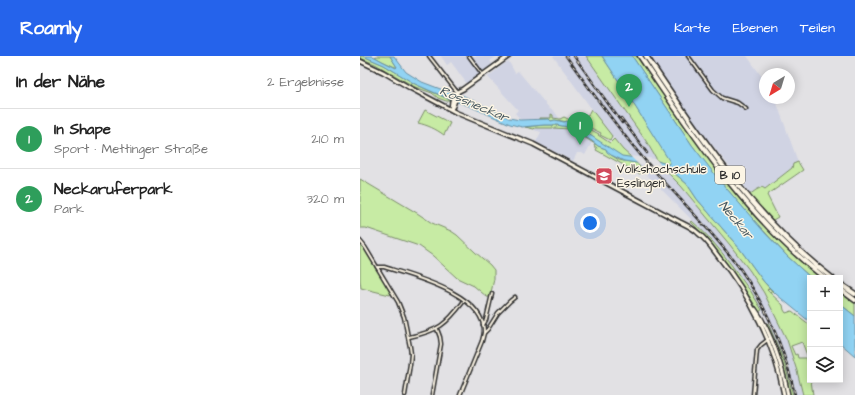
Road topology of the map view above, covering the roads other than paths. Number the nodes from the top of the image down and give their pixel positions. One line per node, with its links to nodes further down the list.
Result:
1 (429, 56): 9 (street)
2 (469, 56): 8 (street)
3 (640, 56): 16 (highway, B 10)
4 (646, 56): 17 (highway, B 10)
5 (688, 56): 13 (street)
6 (507, 57): 8 (main road)
7 (360, 61): 11 (main road)
8 (483, 75): 9 (main road)
9 (456, 93): 10 (main road)
10 (453, 102): 11 (main road); 12 (main road)
11 (442, 105): 12 (main road)
12 (451, 109): 29 (main road)
13 (746, 110)
14 (360, 241): 15 (street)
15 (378, 267): 24 (street); 28 (street)
16 (821, 275)
17 (828, 275)
18 (843, 286): 21 (highway)
19 (843, 291): 23 (highway)
20 (492, 294): 25 (street)
21 (855, 294)
22 (516, 297): 27 (street)
23 (855, 300)
24 (464, 301): 25 (street); 26 (street)
25 (483, 325): 27 (street)
26 (437, 329): 28 (street); 31 (street)
27 (484, 333): 32 (street)
28 (408, 337): 30 (street)
29 (769, 339): 33 (street); 34 (main road); 35 (main road)
30 (405, 395)
31 (432, 395)
32 (460, 395)
33 (752, 395)
34 (784, 395)
35 (788, 395)

